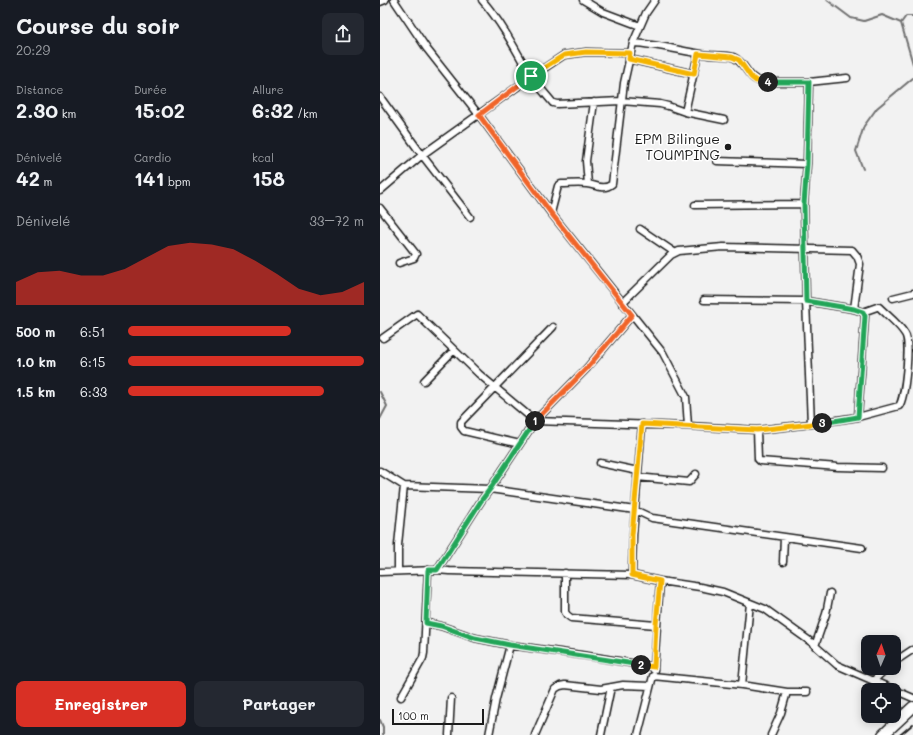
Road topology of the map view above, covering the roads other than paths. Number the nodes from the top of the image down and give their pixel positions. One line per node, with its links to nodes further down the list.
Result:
1 (384, 0): 6 (street)
2 (394, 0): 19 (street)
3 (482, 0): 12 (street)
4 (583, 0): 7 (street)
5 (655, 0): 7 (street)
6 (380, 2)
7 (640, 26): 8 (street)
8 (633, 43): 9 (street); 10 (street)
9 (698, 54): 11 (street); 14 (street)
10 (630, 56): 11 (street); 12 (street); 16 (street)
11 (694, 74): 18 (street)
12 (531, 76): 17 (street); 19 (street)
13 (847, 78): 14 (street)
14 (809, 82): 23 (street)
15 (380, 97): 21 (street)
16 (621, 101): 17 (street); 18 (street); 24 (street)
17 (594, 102): 24 (street)
18 (685, 112): 20 (street)
19 (479, 115): 21 (street); 29 (street)
20 (724, 120)
21 (422, 155): 25 (street); 30 (street)
22 (717, 161): 23 (street)
23 (807, 164): 26 (street)
24 (588, 184): 29 (street)
25 (380, 191)
26 (804, 204): 27 (street); 32 (street)
27 (695, 205)
28 (380, 208): 34 (street)
29 (551, 213): 39 (street)
30 (470, 217)
31 (640, 229): 33 (street)
32 (805, 249): 33 (street); 38 (street); 40 (street)
33 (674, 252): 39 (street)
34 (399, 263)
35 (913, 293): 36 (street)
36 (893, 298)
37 (704, 300): 38 (street)
38 (806, 301): 40 (street); 51 (street)
39 (622, 303): 42 (street)
40 (854, 309): 41 (street)
41 (863, 312): 48 (street); 48 (street)
42 (632, 315): 49 (street); 52 (street)
43 (553, 328): 47 (street)
44 (383, 338): 45 (street)
45 (454, 350): 46 (street); 47 (street)
46 (424, 381)
47 (495, 388): 49 (street); 54 (street)
48 (858, 417): 51 (street)
49 (535, 421): 50 (street); 54 (street)
50 (642, 424): 52 (street); 58 (street)
51 (811, 424): 53 (street)
52 (688, 426): 53 (street)
53 (757, 430): 56 (street)
54 (520, 444): 61 (street)
55 (600, 463): 58 (street)
56 (882, 468)
57 (380, 471): 60 (street)
58 (638, 474): 59 (street); 62 (street)
59 (696, 474)
60 (404, 486): 61 (street); 68 (street)
61 (490, 489): 62 (street); 67 (street)
62 (635, 510): 63 (street); 71 (street)
63 (784, 537): 64 (street); 65 (street)
64 (862, 548)
65 (783, 562)
66 (428, 570): 67 (street); 68 (street); 75 (street)
67 (437, 570): 70 (street)
68 (398, 571): 69 (street)
69 (380, 572)
70 (565, 573): 71 (street); 76 (street)
71 (632, 575): 72 (street)
72 (660, 581): 74 (street); 76 (street)
73 (830, 594): 78 (street)
74 (750, 603): 78 (street); 85 (street)
75 (426, 623): 77 (street); 90 (street)
76 (656, 625): 81 (street)
77 (510, 645): 81 (street); 95 (street)
78 (815, 646): 84 (street)
79 (912, 650): 80 (street)
80 (901, 657)
81 (654, 667): 83 (street)
82 (879, 675): 84 (street)
83 (653, 676): 85 (street); 86 (street)
84 (873, 681): 92 (street)
85 (742, 685): 88 (street)
86 (650, 686): 87 (street); 98 (street)
87 (611, 687): 96 (street); 97 (street)
88 (787, 692): 89 (street); 99 (street)
89 (807, 692)
90 (401, 697)
91 (451, 698): 94 (street)
92 (913, 698)
93 (913, 707): 100 (main road)
94 (449, 735)
95 (489, 735)
96 (535, 735)
97 (601, 735)
98 (638, 735)
99 (771, 735)
100 (883, 735)

